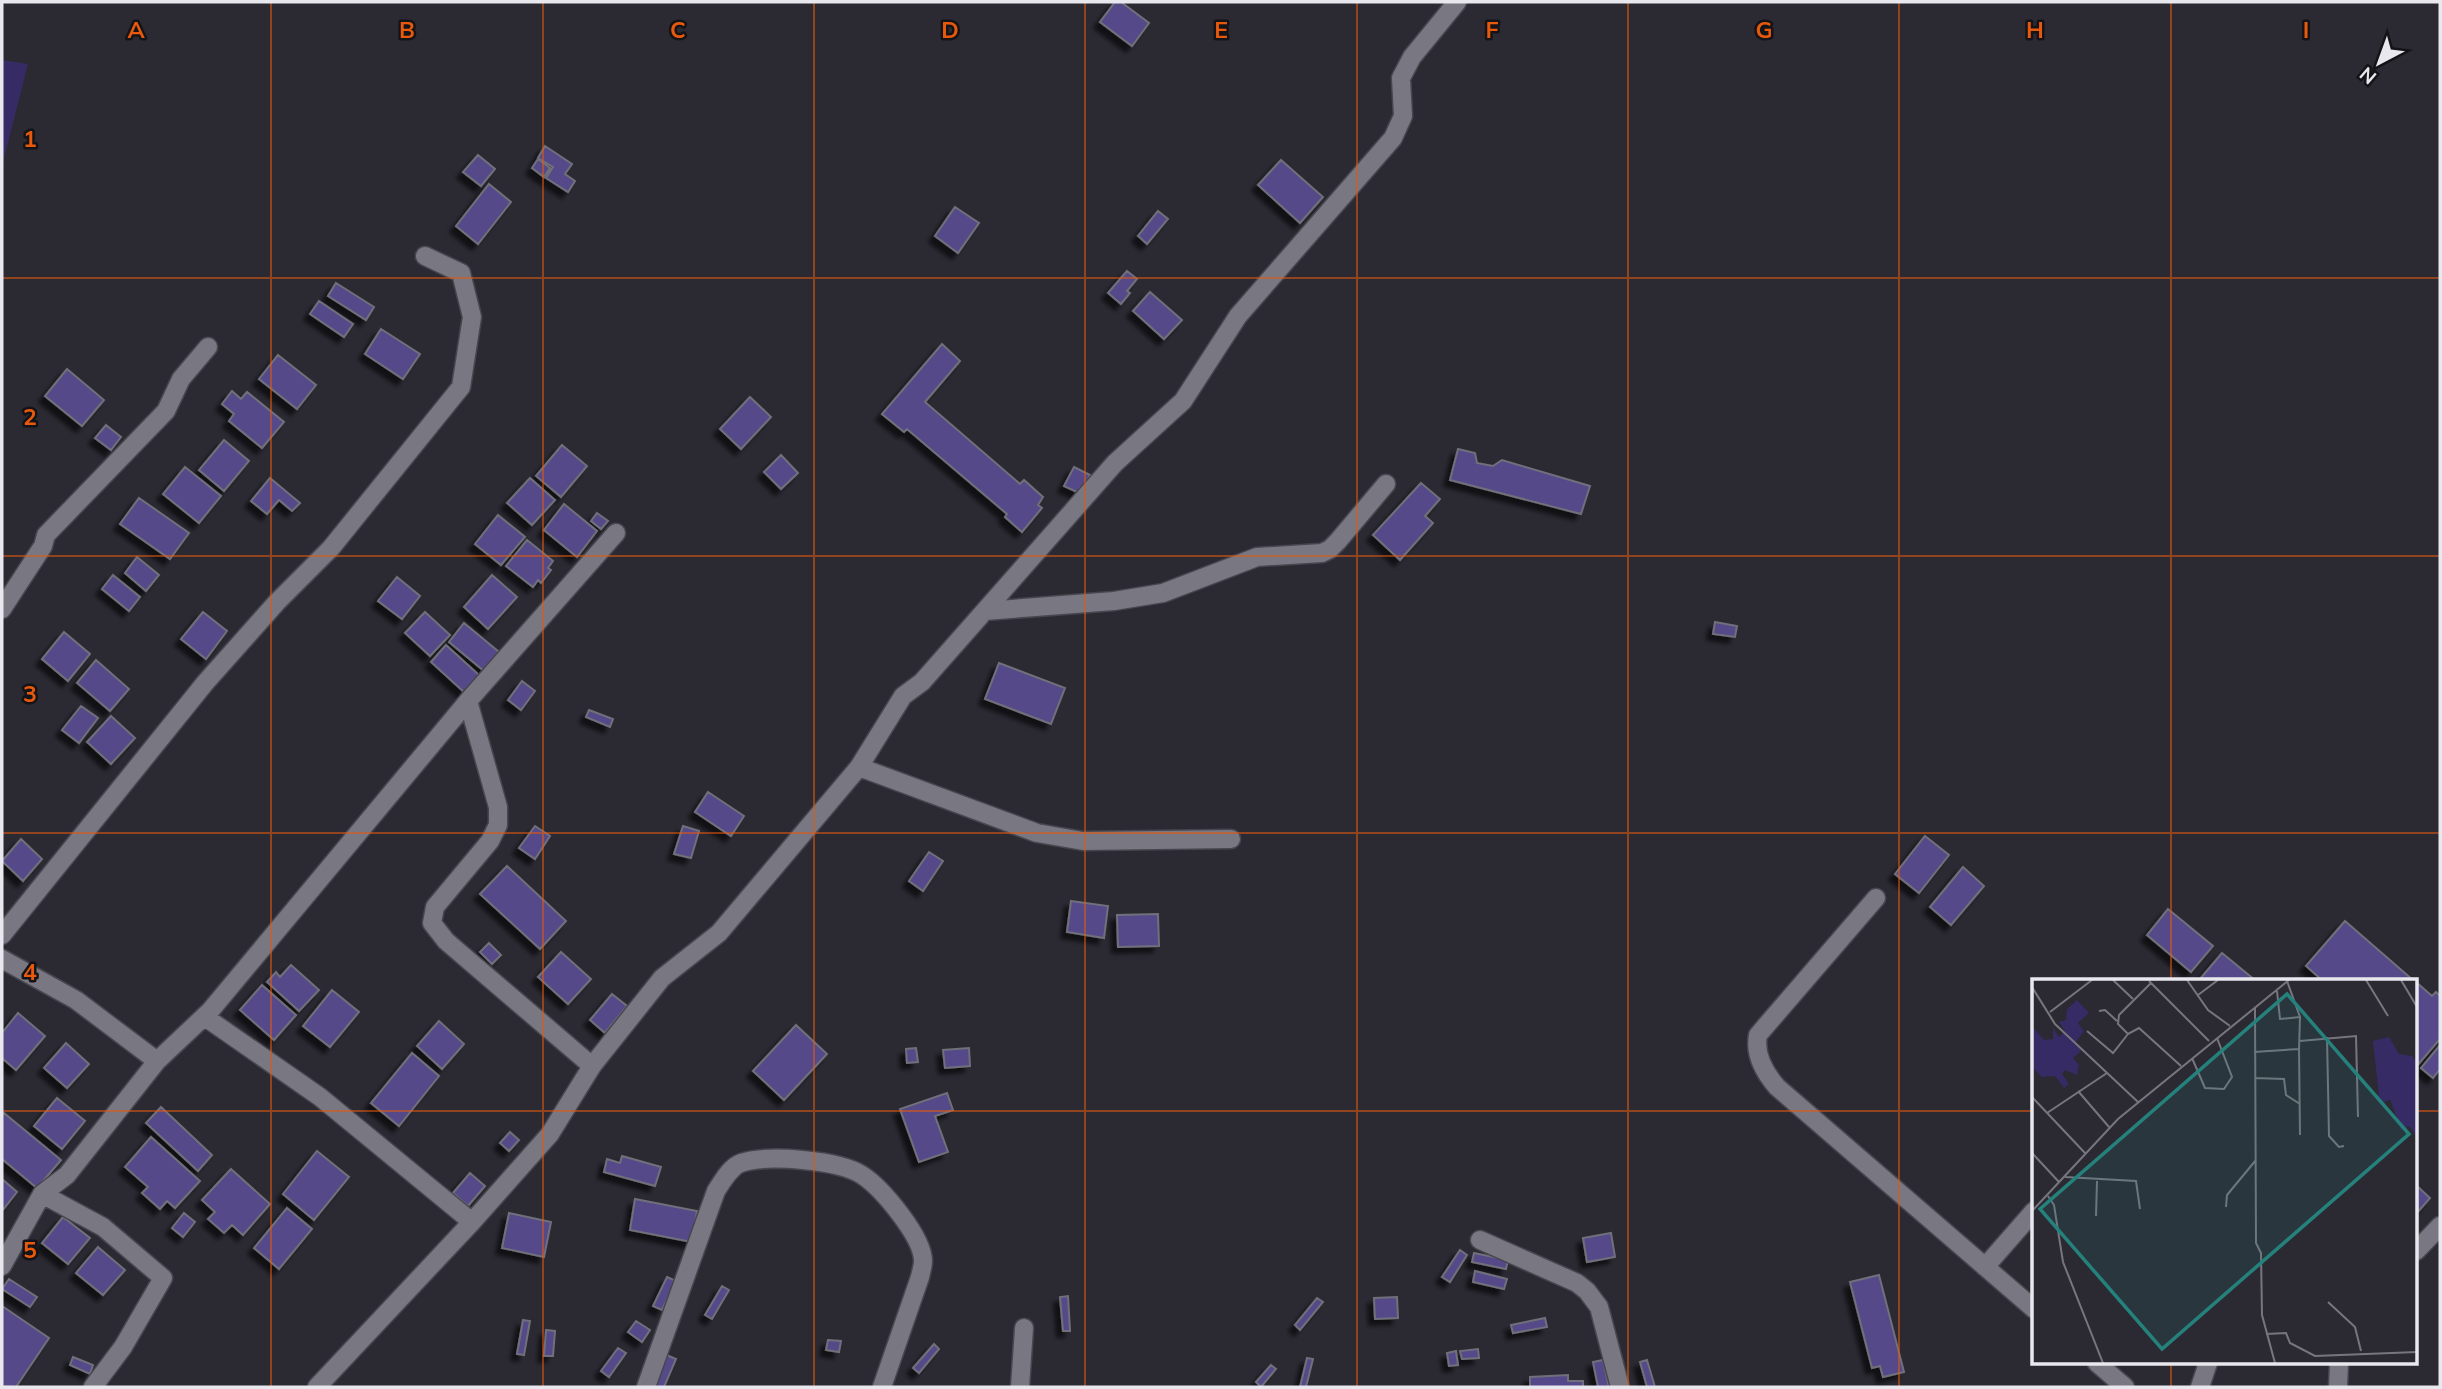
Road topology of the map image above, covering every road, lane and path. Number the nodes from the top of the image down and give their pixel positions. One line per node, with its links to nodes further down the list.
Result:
1 (1457, 2): 7 (street)
2 (425, 256): 12 (street)
3 (208, 347): 6 (street)
4 (1386, 484): 7 (street)
5 (616, 533): 8 (street)
6 (2, 609)
7 (985, 611): 9 (street)
8 (468, 701): 14 (street); 16 (street)
9 (859, 767): 10 (street); 16 (street)
10 (1231, 839)
11 (1876, 898): 24 (street)
12 (2, 935)
13 (2, 959): 15 (street)
14 (216, 1005): 15 (street); 19 (street)
15 (157, 1061): 17 (street)
16 (592, 1066): 19 (street)
17 (43, 1194): 23 (street); 30 (street)
18 (2032, 1213): 24 (street)
19 (472, 1222): 31 (street)
20 (2440, 1226): 22 (street)
21 (1480, 1240): 35 (street)
22 (2418, 1249)
23 (2, 1266)
24 (1985, 1267): 25 (street)
25 (2032, 1307)
26 (1024, 1328): 34 (street)
27 (2098, 1364): 36 (street)
28 (2208, 1364): 37 (street)
29 (2339, 1364): 38 (street)
30 (93, 1387)
31 (317, 1387)
32 (646, 1387): 33 (street)
33 (882, 1387)
34 (1020, 1387)
35 (1620, 1387)
36 (2124, 1387)
37 (2200, 1387)
38 (2338, 1387)

